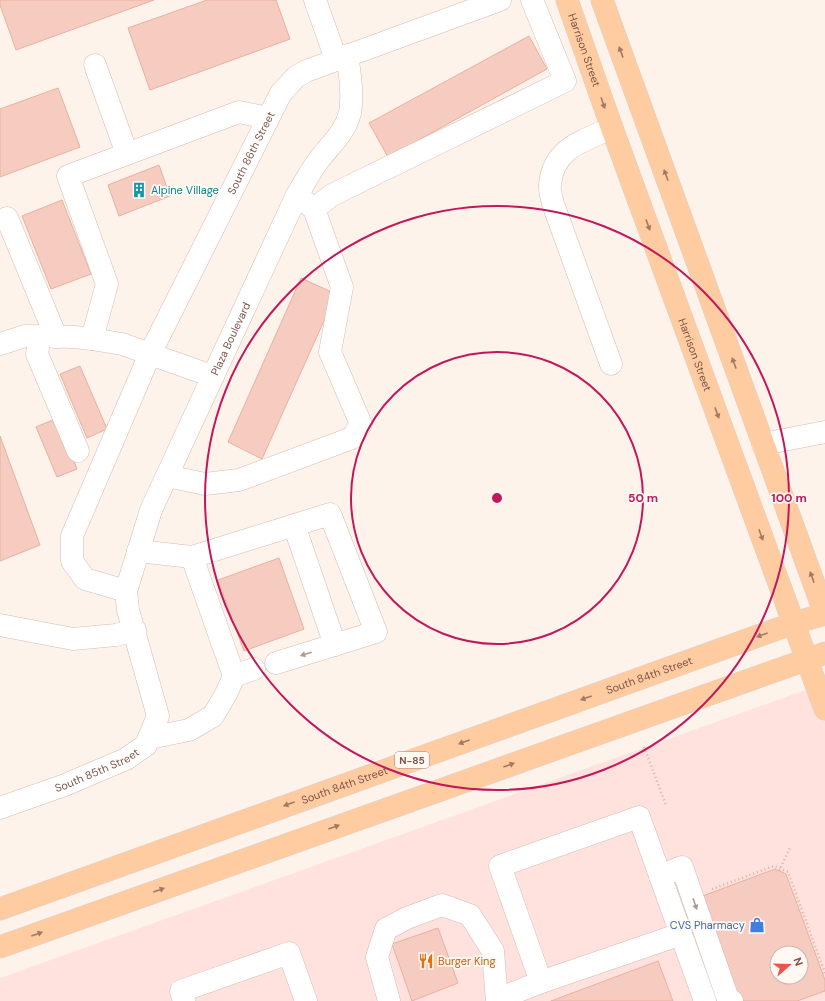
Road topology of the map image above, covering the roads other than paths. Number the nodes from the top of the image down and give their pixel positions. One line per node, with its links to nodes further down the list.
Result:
1 (315, 0): 6 (street, Plaza Boulevard)
2 (500, 0): 6 (street, South 86th Street)
3 (532, 0): 12 (street)
4 (567, 0): 9 (main road, Harrison Street, one-way to 9)
5 (602, 0): 21 (main road, one-way to 5)
6 (342, 57): 8 (street, South 86th Street); 11 (street, Plaza Boulevard)
7 (95, 65): 10 (street)
8 (268, 118): 10 (street); 17 (street, South 86th Street)
9 (612, 128): 18 (street); 29 (main road, Harrison Street, one-way to 29)
10 (127, 154): 15 (street)
11 (297, 195): 12 (street); 19 (street, Plaza Boulevard)
12 (314, 209): 23 (street)
13 (7, 218): 14 (street)
14 (48, 336): 15 (street); 16 (street); 22 (street)
15 (92, 339): 17 (street)
16 (0, 344)
17 (150, 354): 19 (street); 27 (street, South 86th Street)
18 (611, 364)
19 (212, 376): 23 (street, Plaza Boulevard)
20 (825, 432): 21 (street)
21 (763, 444): 28 (main road, one-way to 21)
22 (78, 451)
23 (167, 476): 25 (street, Plaza Boulevard)
24 (294, 525): 26 (street); 32 (street); 32 (street)
25 (138, 551): 26 (street); 27 (street, Plaza Boulevard)
26 (192, 558): 36 (street)
27 (126, 592): 31 (street, Plaza Boulevard)
28 (825, 614): 29 (main road, South 84th Street / N-85)
29 (794, 623): 33 (main road, Harrison Street); 41 (main road, South 84th Street / N-85, one-way to 41)
30 (0, 625): 31 (street)
31 (135, 630): 38 (street, South 85th Street)
32 (335, 645): 34 (street, one-way to 34)
33 (816, 656): 37 (main road, Harrison Street); 43 (main road, one-way to 33)
34 (276, 663)
35 (254, 669): 36 (street)
36 (234, 676): 38 (street)
37 (825, 709)
38 (149, 738): 39 (street, South 85th Street)
39 (0, 808)
40 (660, 876): 42 (street); 44 (street); 50 (street, one-way to 50)
41 (0, 909)
42 (681, 934): 44 (street); 49 (street)
43 (0, 947)
44 (541, 982): 45 (street)
45 (498, 1000): 48 (street)
46 (184, 1001): 47 (street)
47 (306, 1001)
48 (389, 1001)
49 (705, 1001)
50 (732, 1001)

